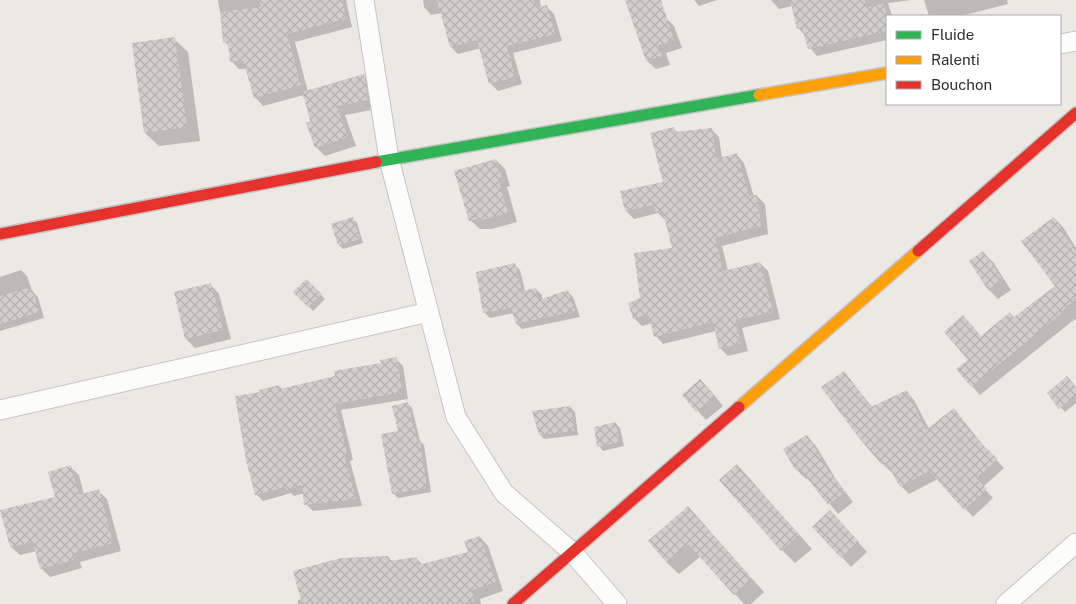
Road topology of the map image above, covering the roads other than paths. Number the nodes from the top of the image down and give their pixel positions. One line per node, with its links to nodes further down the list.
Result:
1 (364, 0): 6 (street)
2 (1076, 41): 3 (street)
3 (1061, 44)
4 (886, 73): 6 (street)
5 (1076, 113): 11 (street)
6 (389, 159): 7 (street); 8 (street)
7 (0, 234)
8 (429, 312): 9 (street); 11 (street)
9 (0, 410)
10 (1076, 543): 14 (street)
11 (572, 552): 12 (street); 13 (street)
12 (513, 604)
13 (617, 604)
14 (1006, 604)

